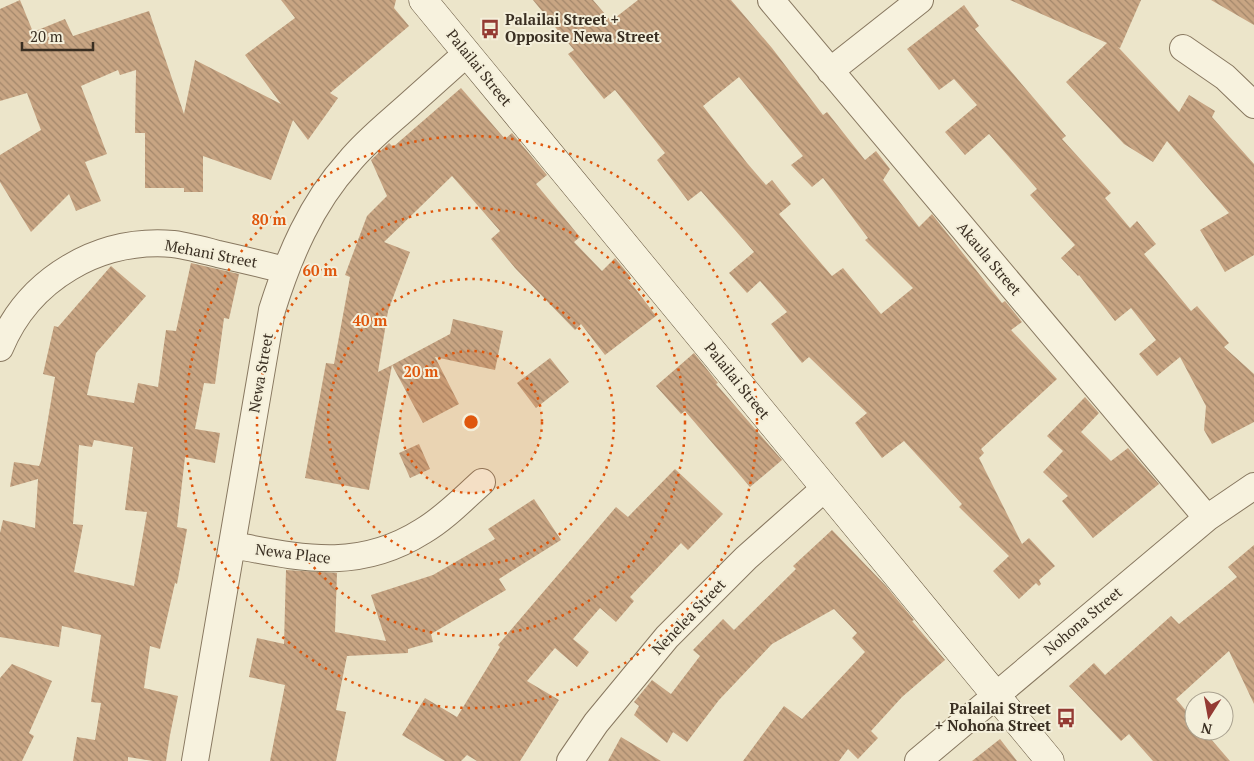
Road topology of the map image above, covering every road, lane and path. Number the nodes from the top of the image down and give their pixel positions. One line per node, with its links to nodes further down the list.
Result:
1 (423, 0): 5 (street, Palailai Street)
2 (771, 0): 6 (street, Akaula Street)
3 (920, 0): 6 (street)
4 (1183, 48): 7 (street)
5 (467, 53): 8 (street, Newa Street); 12 (street, Palailai Street)
6 (830, 71): 13 (street, Akaula Street)
7 (1254, 105)
8 (284, 270): 9 (street, Mehani Street); 14 (street, Newa Street)
9 (0, 348)
10 (482, 482): 14 (street, Newa Place)
11 (1254, 486): 13 (street, Nohona Street)
12 (825, 488): 15 (street, Palailai Street); 17 (street, Nenelea Street)
13 (1207, 518): 15 (street, Nohona Street)
14 (232, 545): 16 (street, Newa Street)
15 (995, 694): 18 (street, Nohona Street); 19 (street, Palailai Street)
16 (195, 761)
17 (570, 761)
18 (918, 761)
19 (1050, 761)

